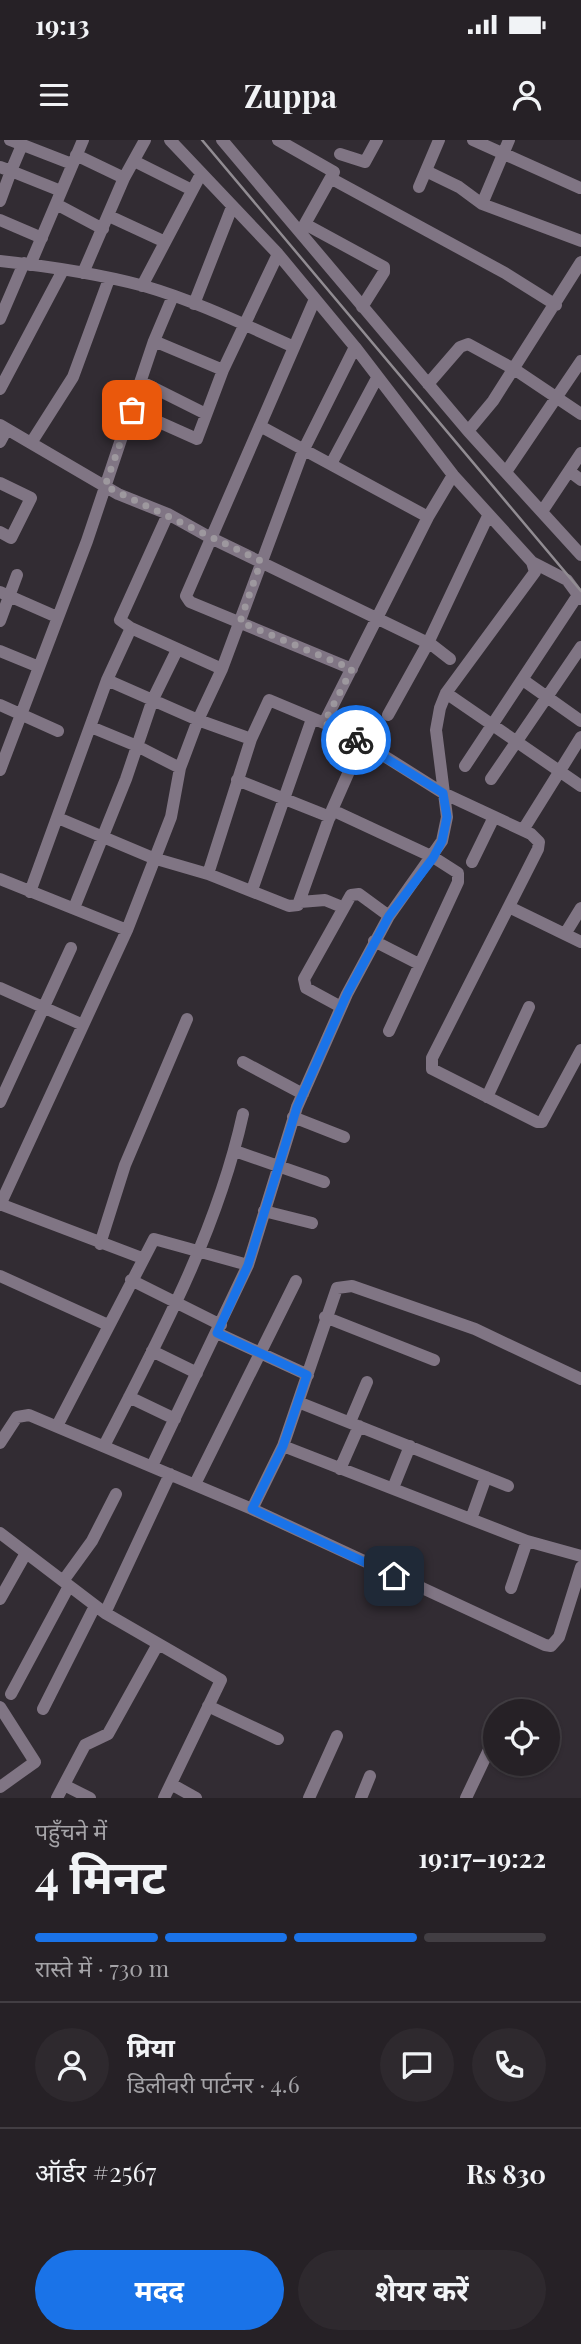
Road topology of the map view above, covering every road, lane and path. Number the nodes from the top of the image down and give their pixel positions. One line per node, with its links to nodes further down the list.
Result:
1 (83, 140): 14 (street)
2 (145, 140): 15 (street)
3 (170, 140): 18 (street)
4 (222, 140): 31 (street)
5 (278, 140): 19 (street)
6 (346, 140): 12 (street)
7 (377, 140): 12 (street)
8 (439, 140): 17 (street)
9 (473, 140): 13 (street)
10 (509, 141): 13 (street)
11 (16, 142): 14 (street); 16 (street)
12 (340, 154): 19 (street)
13 (503, 155): 22 (street); 26 (street)
14 (74, 160): 20 (street); 24 (street)
15 (134, 161): 20 (street); 23 (street)
16 (6, 169): 24 (street); 25 (street)
17 (426, 171): 21 (street); 26 (street)
18 (201, 174): 23 (street); 27 (street)
19 (332, 175): 31 (street); 46 (street)
20 (124, 178): 28 (street)
21 (419, 187)
22 (580, 188)
23 (192, 190): 34 (street)
24 (58, 197): 30 (street); 32 (street)
25 (0, 201)
26 (482, 204): 33 (street)
27 (232, 207): 35 (street); 45 (street)
28 (109, 215): 30 (street); 34 (street)
29 (0, 220): 32 (street)
30 (103, 229): 40 (street)
31 (303, 229): 47 (street); 47 (street)
32 (42, 238): 38 (street)
33 (581, 241)
34 (163, 242): 42 (street)
35 (278, 254): 44 (street); 49 (street)
36 (0, 261): 38 (street)
37 (581, 262): 46 (street)
38 (27, 264): 39 (street); 48 (street)
39 (62, 272): 40 (street); 59 (street)
40 (83, 273): 41 (street)
41 (109, 279): 42 (street); 68 (street)
42 (142, 286): 43 (street)
43 (173, 296): 45 (street); 50 (street)
44 (316, 299): 51 (street); 52 (street)
45 (194, 304): 49 (street)
46 (556, 305): 54 (street)
47 (362, 307): 58 (street)
48 (0, 319)
49 (244, 325): 51 (street); 55 (street)
50 (154, 341): 55 (street); 57 (street)
51 (294, 347): 64 (street)
52 (355, 347): 56 (street); 69 (street)
53 (581, 362): 60 (street)
54 (514, 369): 58 (street); 60 (street); 66 (street)
55 (223, 370): 62 (street)
56 (377, 378): 71 (street); 74 (street)
57 (142, 382): 61 (street); 62 (street)
58 (428, 384): 66 (street)
59 (0, 389)
60 (558, 398): 63 (street); 73 (street)
61 (132, 410): 62 (street); 77 (street)
62 (206, 414)
63 (581, 414)
64 (260, 426): 69 (street); 83 (street)
65 (4, 427): 67 (street); 68 (street)
66 (468, 431): 73 (street)
67 (0, 442)
68 (31, 443): 77 (street)
69 (303, 451): 71 (street); 85 (street)
70 (581, 453): 72 (street)
71 (331, 464): 81 (street)
72 (569, 471): 75 (street); 78 (street)
73 (506, 472): 78 (street)
74 (453, 475): 80 (street); 81 (street)
75 (581, 480)
76 (0, 483): 82 (street)
77 (105, 486): 79 (street); 90 (street)
78 (542, 510): 84 (street)
79 (168, 514): 83 (street); 94 (street)
80 (488, 516): 86 (street); 95 (street)
81 (428, 517): 91 (street)
82 (0, 532)
83 (211, 538): 85 (street); 93 (street)
84 (579, 549)
85 (261, 561): 91 (street); 93 (street)
86 (532, 562): 89 (street); 105 (street)
87 (17, 575): 88 (street)
88 (5, 594): 90 (street); 92 (street)
89 (580, 597): 104 (street)
90 (57, 617): 100 (street)
91 (378, 618): 95 (street); 102 (street)
92 (0, 621)
93 (240, 622): 101 (street); 102 (street)
94 (131, 628): 97 (street); 103 (street)
95 (428, 643): 99 (street); 110 (street)
96 (581, 647): 106 (street)
97 (177, 650): 101 (street); 107 (street)
98 (0, 652): 100 (street)
99 (450, 659)
100 (39, 667): 109 (street)
101 (222, 669): 111 (street)
102 (352, 669): 112 (street)
103 (107, 680): 107 (street); 115 (street)
104 (523, 680): 106 (street); 114 (street)
105 (446, 693): 114 (street); 129 (street)
106 (547, 697): 113 (street); 120 (street)
107 (153, 699): 111 (street); 121 (street)
108 (0, 705): 109 (street)
109 (22, 714): 116 (street); 122 (street)
110 (388, 715)
111 (198, 720): 118 (street); 124 (street)
112 (318, 721): 118 (street); 119 (street); 130 (street)
113 (581, 721)
114 (493, 725): 120 (street); 123 (street)
115 (91, 727): 121 (street); 133 (street)
116 (58, 731)
117 (581, 737): 125 (street)
118 (251, 738): 127 (street)
119 (362, 742): 129 (street); 131 (street)
120 (517, 742): 125 (street); 126 (street)
121 (138, 746): 124 (street); 135 (street)
122 (1, 764)
123 (465, 766)
124 (180, 768): 137 (street)
125 (559, 771): 128 (street); 134 (street)
126 (491, 779)
127 (237, 780): 130 (street); 139 (street)
128 (581, 786)
129 (443, 793): 132 (street); 136 (street)
130 (285, 799): 131 (street); 141 (street)
131 (331, 813): 136 (street); 143 (street)
132 (494, 817): 134 (street); 138 (street)
133 (58, 818): 135 (street); 142 (street)
134 (523, 830): 146 (street)
135 (101, 837): 137 (street); 145 (street)
136 (433, 858): 148 (street); 154 (street)
137 (153, 859): 139 (street); 149 (street)
138 (472, 863)
139 (208, 874): 141 (street)
140 (0, 879): 142 (street)
141 (253, 890): 143 (street)
142 (30, 892): 145 (street)
143 (300, 902): 144 (street)
144 (342, 907): 148 (street); 156 (street)
145 (74, 908): 149 (street)
146 (509, 908): 150 (street); 165 (street)
147 (581, 908): 150 (street)
148 (389, 916): 151 (street)
149 (127, 930): 160 (street)
150 (565, 934): 152 (street)
151 (374, 941): 154 (street); 156 (street)
152 (581, 942)
153 (71, 948): 158 (street)
154 (419, 964): 161 (street)
155 (0, 988): 158 (street)
156 (341, 1007): 164 (street)
157 (529, 1007): 165 (street)
158 (45, 1008): 160 (street); 166 (street)
159 (187, 1018): 176 (street)
160 (83, 1026): 173 (street)
161 (389, 1031)
162 (581, 1050): 165 (street)
163 (243, 1062): 164 (street)
164 (303, 1094): 168 (street)
165 (486, 1097)
166 (0, 1102)
167 (243, 1114): 170 (street)
168 (293, 1117): 169 (street); 171 (street)
169 (344, 1137)
170 (235, 1150): 171 (street); 177 (street)
171 (278, 1167): 172 (street); 174 (street)
172 (324, 1182)
173 (0, 1205): 176 (street)
174 (264, 1211): 175 (street); 179 (street)
175 (312, 1223)
176 (100, 1244): 178 (street)
177 (200, 1251): 178 (street); 179 (street); 183 (street)
178 (142, 1258): 181 (street)
179 (248, 1265): 186 (street)
180 (0, 1276): 185 (street)
181 (131, 1280): 183 (street); 185 (street)
182 (296, 1281): 188 (street)
183 (176, 1303): 186 (street); 187 (street)
184 (325, 1317): 189 (street); 191 (street); 192 (street)
185 (108, 1325): 198 (street)
186 (219, 1329): 188 (street); 190 (street)
187 (152, 1351): 190 (street); 194 (street)
188 (262, 1354): 191 (street); 207 (street)
189 (434, 1360)
190 (197, 1373): 196 (street)
191 (307, 1375): 195 (street)
192 (581, 1379)
193 (367, 1382): 197 (street)
194 (129, 1397): 196 (street); 200 (street)
195 (298, 1402): 197 (street); 201 (street)
196 (175, 1419): 203 (street)
197 (354, 1424): 202 (street); 204 (street)
198 (57, 1426): 199 (street); 200 (street)
199 (0, 1443)
200 (104, 1446): 203 (street)
201 (283, 1446): 204 (street); 211 (street)
202 (410, 1446): 206 (street); 209 (street)
203 (152, 1466): 205 (street)
204 (340, 1469): 209 (street)
205 (170, 1474): 207 (street); 221 (street)
206 (486, 1477): 208 (street); 212 (street)
207 (195, 1484): 211 (street)
208 (508, 1486)
209 (393, 1488): 212 (street)
210 (116, 1494): 218 (street)
211 (252, 1509): 217 (street)
212 (471, 1519): 214 (street)
213 (0, 1532): 215 (street)
214 (527, 1541): 216 (street); 219 (street)
215 (26, 1553): 218 (street); 220 (street)
216 (581, 1556)
217 (581, 1567)
218 (66, 1583): 221 (street); 223 (street)
219 (511, 1588)
220 (0, 1599)
221 (100, 1609): 222 (street); 225 (street)
222 (158, 1644): 224 (street); 232 (street)
223 (12, 1693)
224 (208, 1706): 228 (street); 231 (street)
225 (43, 1709)
226 (2, 1714): 233 (street)
227 (337, 1735): 238 (street)
228 (278, 1739)
229 (483, 1762): 240 (street)
230 (370, 1776): 239 (street)
231 (171, 1784): 236 (street); 237 (street)
232 (64, 1785): 234 (street); 235 (street)
233 (0, 1787)
234 (57, 1798)
235 (90, 1798)
236 (164, 1798)
237 (196, 1798)
238 (309, 1798)
239 (361, 1798)
240 (466, 1798)

